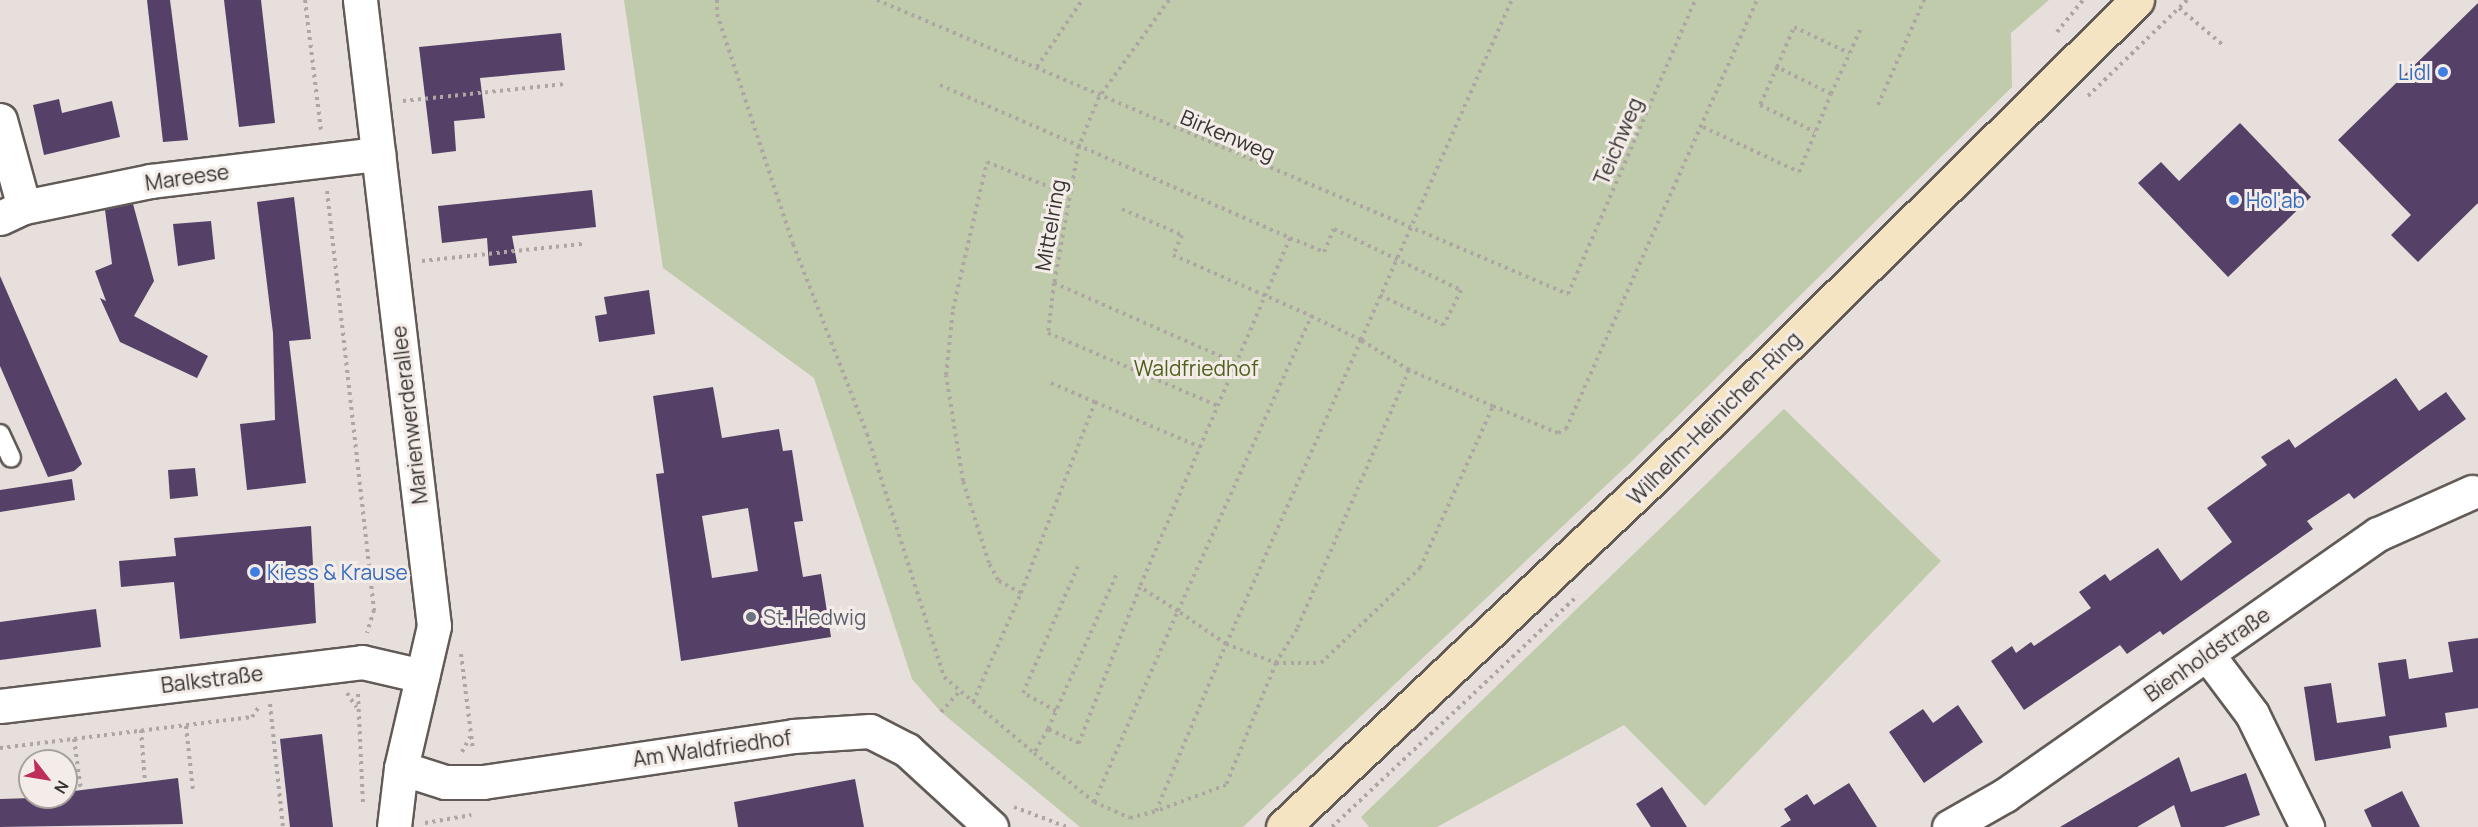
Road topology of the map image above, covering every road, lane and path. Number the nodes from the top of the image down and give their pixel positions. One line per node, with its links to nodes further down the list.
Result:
1 (305, 0): 29 (path)
2 (360, 0): 28 (street, Marienwerderallee)
3 (717, 0): 65 (path)
4 (877, 0): 16 (path, Birkenweg)
5 (1082, 0): 16 (path)
6 (1169, 0): 21 (path, Mittelring)
7 (1512, 0): 33 (path)
8 (1695, 0): 40 (path, Teichweg)
9 (1757, 0): 25 (path)
10 (1924, 0): 23 (path)
11 (2137, 0): 89 (main road, Wilhelm-Heinichen-Ring)
12 (2179, 8): 14 (path)
13 (1862, 26): 15 (path)
14 (2224, 46)
15 (1850, 53): 17 (path); 20 (path)
16 (1037, 67): 21 (path, Birkenweg)
17 (1777, 67): 20 (path); 26 (path)
18 (564, 84): 22 (path)
19 (940, 85): 27 (path)
20 (1831, 93): 26 (path)
21 (1100, 97): 27 (path, Mittelring); 33 (path, Birkenweg)
22 (400, 102)
23 (1878, 105)
24 (0, 120): 32 (street)
25 (1703, 127): 26 (path); 49 (path)
26 (1815, 132)
27 (1079, 146): 30 (path, Mittelring); 34 (path)
28 (378, 154): 29 (street, Mareese); 63 (street, Marienwerderallee)
29 (325, 158): 32 (street, Mareese); 62 (path)
30 (1070, 195): 38 (path, Mittelring); 57 (path)
31 (1122, 209): 41 (path)
32 (12, 212)
33 (1410, 228): 36 (path); 40 (path, Birkenweg)
34 (1290, 238): 36 (path); 41 (path)
35 (582, 244): 37 (path)
36 (1395, 261): 39 (path); 39 (path)
37 (418, 262)
38 (1054, 283): 44 (path, Mittelring); 48 (path)
39 (1379, 294): 43 (path)
40 (1568, 294)
41 (1265, 296): 42 (path); 44 (path)
42 (1311, 316): 43 (path); 58 (path)
43 (1361, 340): 45 (path); 59 (path)
44 (1236, 363): 48 (path)
45 (1409, 370): 49 (path); 61 (path)
46 (1051, 383): 47 (path)
47 (1095, 402): 51 (path); 57 (path)
48 (1218, 406): 51 (path)
49 (1493, 406): 61 (path)
50 (0, 434): 52 (lane)
51 (1200, 447): 56 (path)
52 (11, 458)
53 (2472, 492): 60 (street, Bienholdstraße)
54 (1078, 566): 70 (path)
55 (1117, 573): 70 (path)
56 (1140, 587): 58 (path); 73 (path)
57 (1020, 593): 67 (path)
58 (1178, 611): 59 (path); 82 (path)
59 (1227, 644): 61 (path); 83 (path)
60 (2207, 654): 90 (street, Bienholdstraße); 91 (street)
61 (1276, 663): 83 (path)
62 (352, 674): 63 (street, Balkstraße); 68 (street, Balkstraße); 69 (path); 69 (path)
63 (422, 676): 78 (street, Marienwerderallee)
64 (269, 691): 87 (path)
65 (960, 691): 67 (path); 71 (path)
66 (263, 700): 72 (path)
67 (973, 702): 77 (path)
68 (0, 706)
69 (357, 708): 85 (path)
70 (1056, 711): 73 (path)
71 (941, 712)
72 (186, 726): 74 (path); 81 (path)
73 (1048, 729): 77 (path)
74 (141, 730): 75 (path); 79 (path)
75 (74, 738): 76 (path); 80 (path)
76 (0, 748)
77 (1034, 753): 82 (path)
78 (401, 768): 86 (street, Marienwerderallee); 88 (street, Am Waldfriedhof)
79 (145, 782)
80 (81, 790)
81 (193, 790)
82 (1094, 802): 83 (path)
83 (1156, 811)
84 (484, 813): 86 (path)
85 (364, 814)
86 (408, 826)
87 (283, 827)
88 (991, 827)
89 (1283, 827)
90 (1949, 827)
91 (2307, 827)

